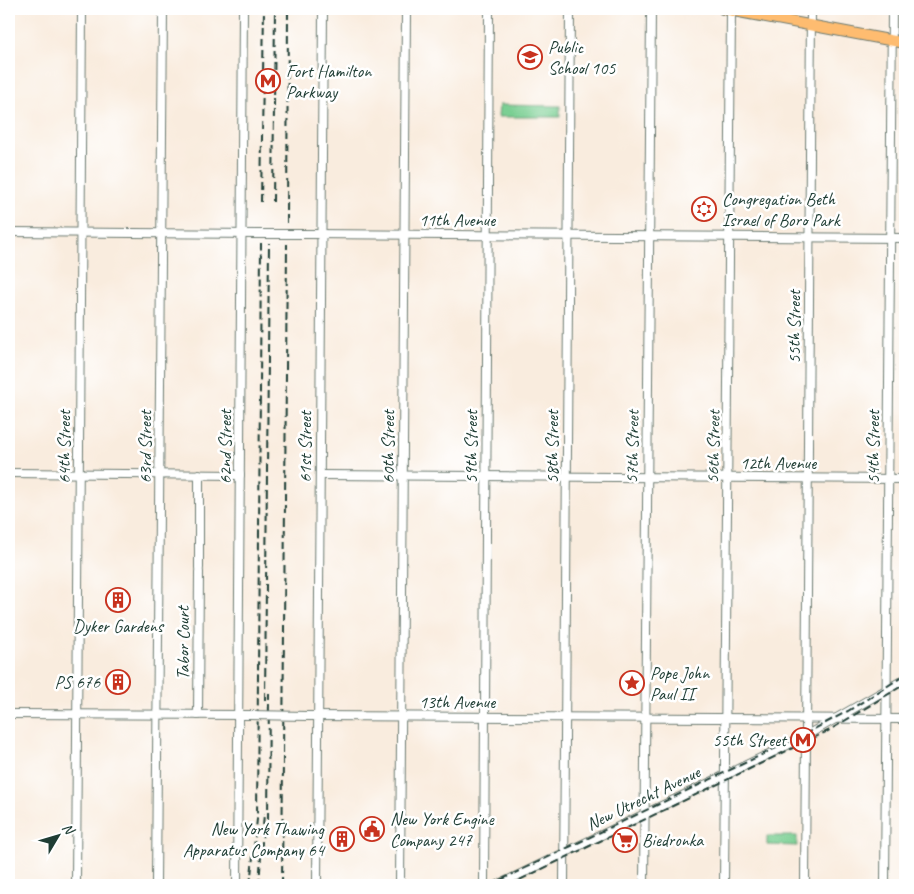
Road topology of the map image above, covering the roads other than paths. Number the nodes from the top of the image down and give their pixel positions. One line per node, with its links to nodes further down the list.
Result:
1 (82, 9): 16 (street, 64th Street)
2 (162, 9): 17 (street, 63rd Street)
3 (243, 9): 18 (street, 62nd Street)
4 (323, 9): 19 (street, 61st Street)
5 (406, 9): 20 (street, 60th Street)
6 (490, 9): 21 (street, 59th Street)
7 (570, 9): 22 (street, 58th Street)
8 (650, 9): 23 (street, 57th Street)
9 (728, 9): 12 (main road); 24 (street, 56th Street)
10 (811, 9): 12 (street, 55th Street)
11 (892, 9): 13 (street, 54th Street)
12 (811, 26): 13 (main road); 25 (street, 55th Street)
13 (891, 41): 14 (main road); 26 (street, 54th Street)
14 (905, 43)
15 (9, 232): 16 (street, 11th Avenue)
16 (81, 233): 17 (street, 11th Avenue); 29 (street, 64th Street)
17 (161, 233): 18 (street, 11th Avenue); 30 (street, 63rd Street)
18 (241, 234): 19 (street, 11th Avenue, bridge); 32 (street, 62nd Street)
19 (322, 234): 20 (street, 11th Avenue); 33 (street, 61st Street)
20 (405, 235): 21 (street, 11th Avenue); 34 (street, 60th Street)
21 (488, 235): 22 (street, 11th Avenue); 35 (street, 59th Street)
22 (569, 235): 23 (street, 11th Avenue); 36 (street, 58th Street)
23 (650, 236): 24 (street, 11th Avenue); 37 (street, 57th Street)
24 (730, 236): 25 (street, 11th Avenue); 38 (street, 56th Street)
25 (810, 238): 26 (street, 11th Avenue); 39 (street, 55th Street)
26 (890, 238): 27 (street, 11th Avenue); 40 (street, 54th Street)
27 (905, 238)
28 (9, 473): 29 (street)
29 (79, 473): 30 (street); 45 (street, 64th Street)
30 (160, 474): 31 (street); 46 (street, 63rd Street)
31 (199, 474): 32 (street); 47 (street, Tabor Court)
32 (240, 475): 48 (street, 62nd Street)
33 (320, 475): 34 (street, 12th Avenue); 49 (street, 61st Street)
34 (403, 476): 35 (street, 12th Avenue); 50 (street, 60th Street)
35 (486, 476): 36 (street, 12th Avenue); 51 (street, 59th Street)
36 (567, 477): 37 (street, 12th Avenue); 52 (street, 58th Street)
37 (647, 477): 38 (street, 12th Avenue); 53 (street, 57th Street)
38 (728, 478): 39 (street, 12th Avenue); 54 (street, 56th Street)
39 (808, 478): 40 (street, 12th Avenue); 55 (street, 55th Street)
40 (888, 479): 41 (street, 12th Avenue); 43 (street, 54th Street)
41 (905, 479)
42 (905, 678): 43 (street, New Utrecht Avenue)
43 (887, 690): 56 (street, New Utrecht Avenue); 57 (street, 54th Street)
44 (9, 714): 45 (street, 13th Avenue)
45 (77, 714): 46 (street, 13th Avenue); 63 (street, 64th Street)
46 (158, 715): 47 (street, 13th Avenue); 64 (street, 63rd Street)
47 (198, 715): 48 (street, 13th Avenue)
48 (238, 715): 49 (street, 13th Avenue, bridge); 65 (street, 62nd Street)
49 (318, 716): 50 (street, 13th Avenue); 66 (street, 61st Street)
50 (402, 716): 51 (street, 13th Avenue); 67 (street, 60th Street)
51 (484, 717): 52 (street, 13th Avenue); 68 (street, 59th Street)
52 (565, 717): 53 (street, 13th Avenue); 62 (street, 58th Street)
53 (646, 718): 54 (street, 13th Avenue); 61 (street, 57th Street)
54 (726, 718): 55 (street, 13th Avenue); 60 (street, 56th Street)
55 (806, 718): 56 (street, 13th Avenue); 59 (street, 55th Street)
56 (837, 719): 57 (street, 13th Avenue); 59 (street, New Utrecht Avenue)
57 (887, 719): 58 (street, 13th Avenue); 74 (street, 54th Street)
58 (905, 719)
59 (806, 736): 60 (street, New Utrecht Avenue); 73 (street, 55th Street)
60 (725, 775): 61 (street, New Utrecht Avenue); 72 (street, 56th Street)
61 (645, 814): 62 (street, New Utrecht Avenue); 71 (street, 57th Street)
62 (564, 854): 69 (street, New Utrecht Avenue); 70 (street, 58th Street)
63 (76, 885)
64 (156, 885)
65 (237, 885)
66 (317, 885)
67 (400, 885)
68 (484, 885)
69 (498, 885)
70 (564, 885)
71 (644, 885)
72 (724, 885)
73 (805, 885)
74 (886, 885)

